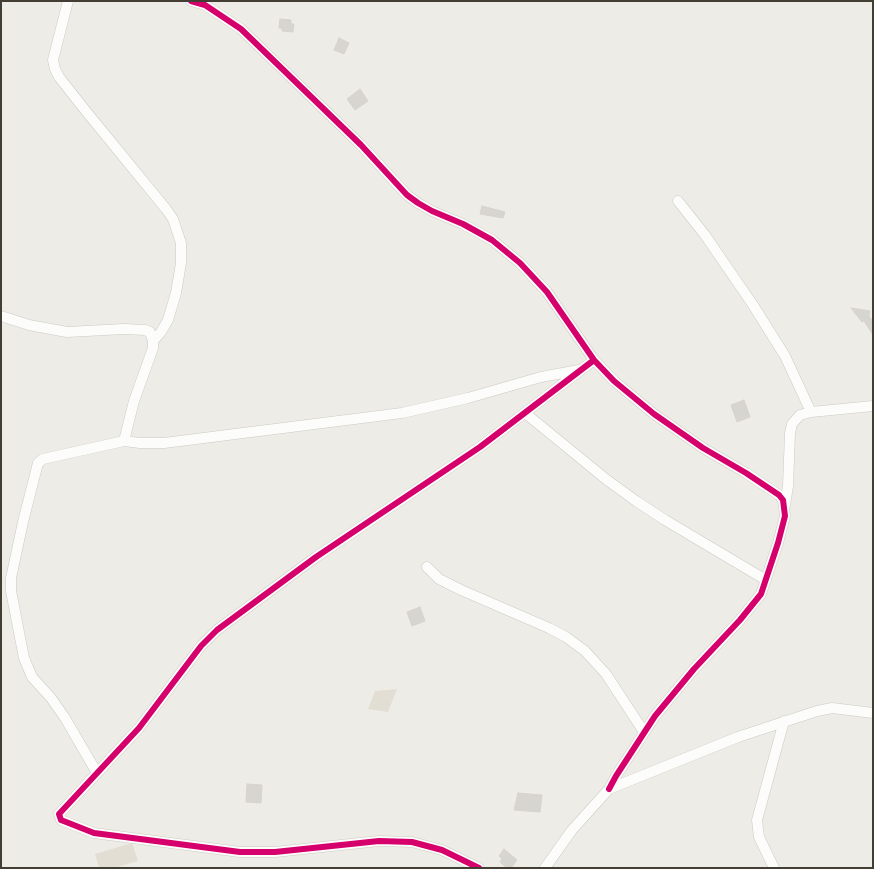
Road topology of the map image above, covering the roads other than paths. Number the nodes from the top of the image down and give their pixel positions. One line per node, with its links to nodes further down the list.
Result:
1 (68, 1): 5 (street)
2 (191, 1): 6 (street)
3 (678, 201): 9 (street)
4 (1, 316): 5 (street)
5 (153, 342): 11 (street)
6 (594, 360): 7 (street); 12 (street)
7 (582, 369): 10 (street); 11 (street)
8 (873, 406): 9 (street)
9 (811, 412): 12 (street)
10 (525, 413): 14 (street); 18 (street)
11 (124, 441): 18 (street)
12 (785, 505): 14 (street)
13 (427, 568): 17 (street)
14 (766, 580): 17 (street)
15 (873, 713): 16 (street)
16 (784, 721): 19 (street); 22 (street)
17 (644, 732): 19 (street)
18 (97, 773): 20 (street)
19 (609, 789): 21 (street)
20 (479, 868)
21 (544, 868)
22 (774, 868)

